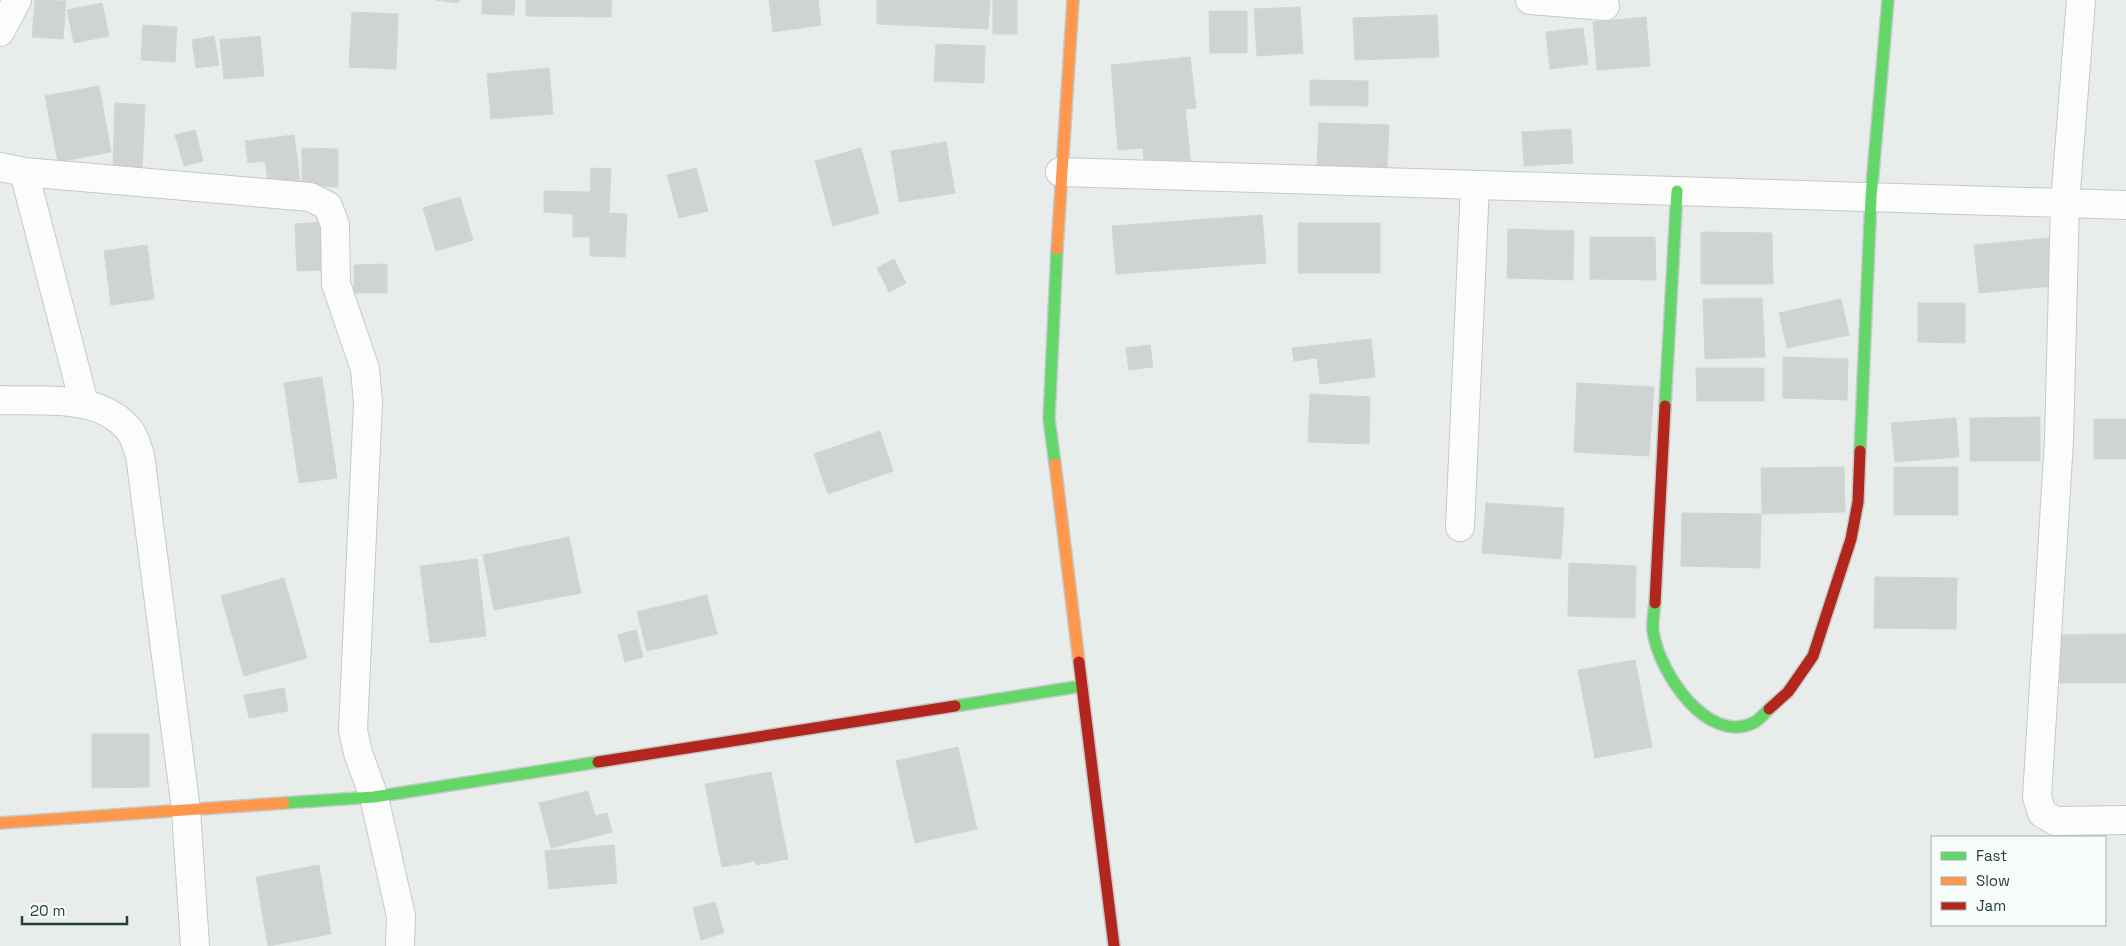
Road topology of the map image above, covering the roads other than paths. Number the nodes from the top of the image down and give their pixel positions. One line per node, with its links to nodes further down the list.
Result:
1 (17, 0): 7 (street)
2 (1073, 0): 9 (street)
3 (1530, 0): 6 (street)
4 (1888, 0): 12 (street)
5 (2081, 0): 13 (street)
6 (1605, 6)
7 (0, 32)
8 (12, 170): 16 (street); 19 (street)
9 (1060, 172): 10 (street); 18 (street)
10 (1475, 185): 11 (street); 17 (street)
11 (1677, 191): 12 (street); 12 (street)
12 (1871, 197): 13 (street)
13 (2065, 203): 14 (street); 21 (street)
14 (2126, 205)
15 (0, 400): 16 (street)
16 (84, 403): 20 (street)
17 (1460, 527)
18 (1082, 686): 19 (street); 25 (street)
19 (374, 797): 20 (street); 24 (street)
20 (186, 810): 22 (street); 23 (street)
21 (2126, 820)
22 (0, 823)
23 (195, 946)
24 (400, 946)
25 (1114, 946)

